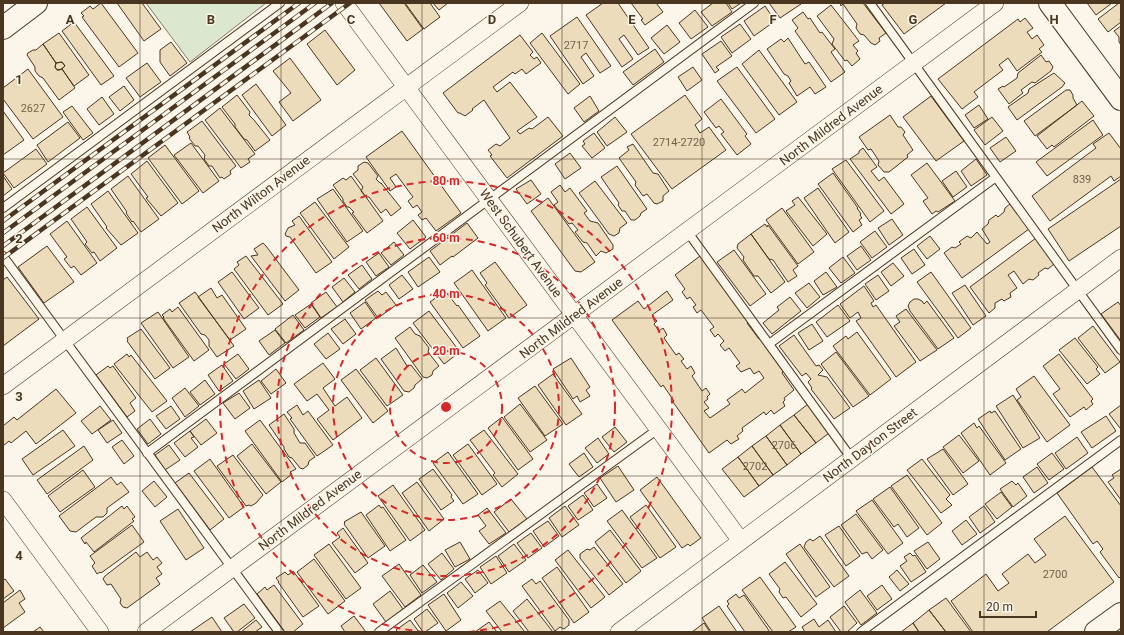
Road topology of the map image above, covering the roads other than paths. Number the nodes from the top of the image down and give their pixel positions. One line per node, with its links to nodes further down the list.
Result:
1 (36, 3): 9 (main road)
2 (280, 3): 15 (lane)
3 (344, 3): 11 (street, West Schubert Avenue)
4 (520, 3): 11 (street, North Wilton Avenue)
5 (754, 3): 14 (lane)
6 (870, 3): 10 (lane)
7 (995, 3): 10 (street, North Mildred Avenue)
8 (1050, 3): 12 (main road)
9 (3, 28)
10 (913, 64): 13 (lane); 16 (street, North Mildred Avenue)
11 (406, 87): 14 (street, West Schubert Avenue); 21 (street, North Wilton Avenue)
12 (1121, 99)
13 (996, 178): 19 (lane); 22 (lane)
14 (489, 200): 20 (street, West Schubert Avenue); 27 (lane)
15 (3, 208)
16 (687, 231): 20 (street, North Mildred Avenue); 22 (lane)
17 (3, 256): 21 (lane)
18 (1121, 258): 19 (street, North Dayton Street)
19 (1078, 290): 23 (lane); 28 (street, North Dayton Street)
20 (574, 315): 25 (street, West Schubert Avenue); 31 (street, North Mildred Avenue)
21 (64, 340): 24 (street, North Wilton Avenue); 27 (lane)
22 (769, 344): 28 (lane)
23 (1121, 350)
24 (3, 386)
25 (658, 429): 30 (street, West Schubert Avenue); 36 (lane)
26 (1121, 440): 38 (lane)
27 (147, 453): 31 (lane)
28 (852, 459): 30 (street, North Dayton Street)
29 (3, 500): 33 (street)
30 (741, 541): 37 (street, North Dayton Street)
31 (232, 568): 34 (street, North Mildred Avenue); 35 (lane)
32 (1121, 614): 39 (main road)
33 (100, 632)
34 (146, 632)
35 (279, 632)
36 (380, 632)
37 (619, 632)
38 (861, 632)
39 (1096, 632)

